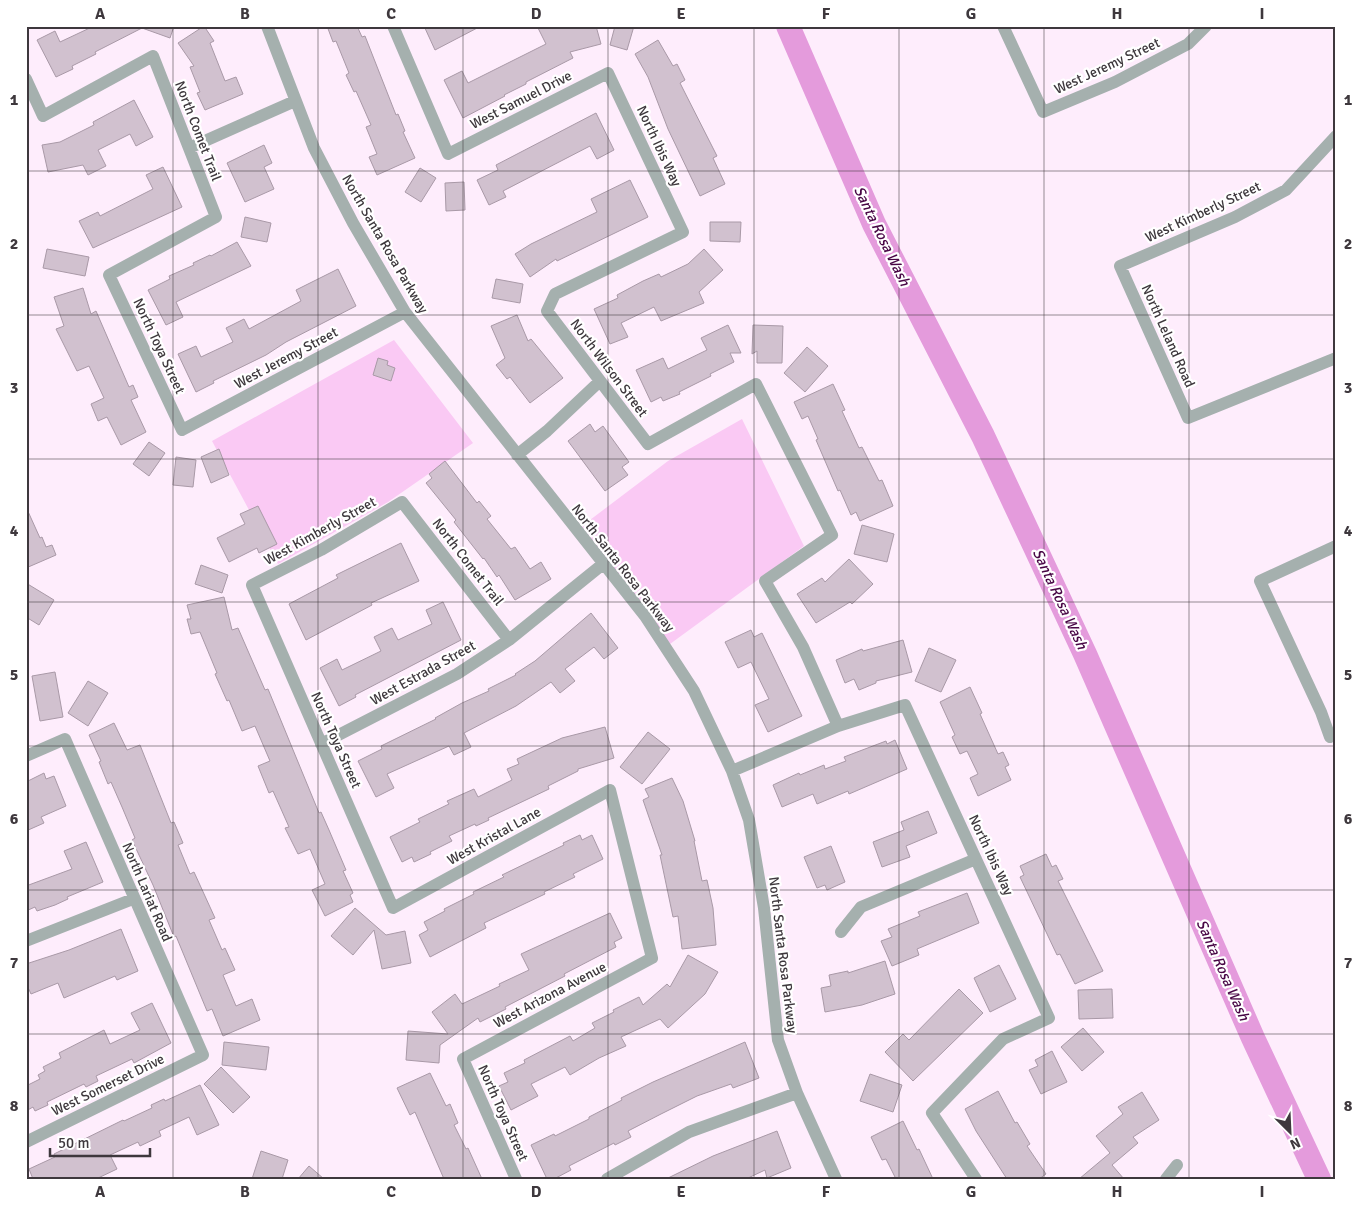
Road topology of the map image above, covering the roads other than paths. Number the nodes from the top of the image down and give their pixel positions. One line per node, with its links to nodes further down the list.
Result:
1 (268, 26): 7 (street, North Santa Rosa Parkway)
2 (393, 26): 5 (street, West Samuel Drive)
3 (1004, 26): 4 (street, West Jeremy Street)
4 (1206, 26)
5 (608, 73): 12 (street, North Ibis Way)
6 (26, 80): 9 (street, North Comet Trail)
7 (295, 101): 9 (street); 13 (street, North Santa Rosa Parkway)
8 (1336, 136): 10 (street, West Kimberly Street)
9 (189, 148): 11 (street, North Comet Trail)
10 (1120, 266): 14 (street, North Leland Road)
11 (109, 275): 16 (street, North Toya Street)
12 (546, 311): 15 (street, North Wilson Street)
13 (405, 312): 16 (street, West Jeremy Street); 17 (street, North Santa Rosa Parkway)
14 (1336, 358)
15 (600, 381): 17 (street); 23 (street, North Wilson Street)
16 (182, 430)
17 (517, 455): 20 (street, North Santa Rosa Parkway)
18 (402, 502): 21 (street, West Kimberly Street); 22 (street, North Comet Trail)
19 (1336, 546): 24 (street)
20 (603, 564): 22 (street, West Estrada Street); 27 (street, North Santa Rosa Parkway)
21 (252, 585): 25 (street, North Toya Street)
22 (509, 640): 25 (street, West Estrada Street)
23 (838, 726): 27 (street); 28 (street, North Ibis Way)
24 (1333, 736)
25 (321, 744): 30 (street, North Toya Street)
26 (26, 756): 29 (street, North Lariat Road)
27 (732, 771): 36 (street, North Santa Rosa Parkway)
28 (976, 859): 31 (street); 42 (street, North Ibis Way)
29 (134, 899): 32 (street); 34 (street, North Lariat Road)
30 (393, 908): 33 (street, West Kristal Lane)
31 (841, 932)
32 (26, 941)
33 (652, 958): 35 (street, West Arizona Avenue)
34 (203, 1055): 37 (street, West Somerset Drive)
35 (463, 1059): 39 (street, North Toya Street)
36 (797, 1093): 40 (street); 41 (street, North Santa Rosa Parkway)
37 (26, 1142)
38 (1177, 1165): 43 (street)
39 (516, 1179)
40 (607, 1179)
41 (836, 1179)
42 (976, 1179)
43 (1166, 1179)

